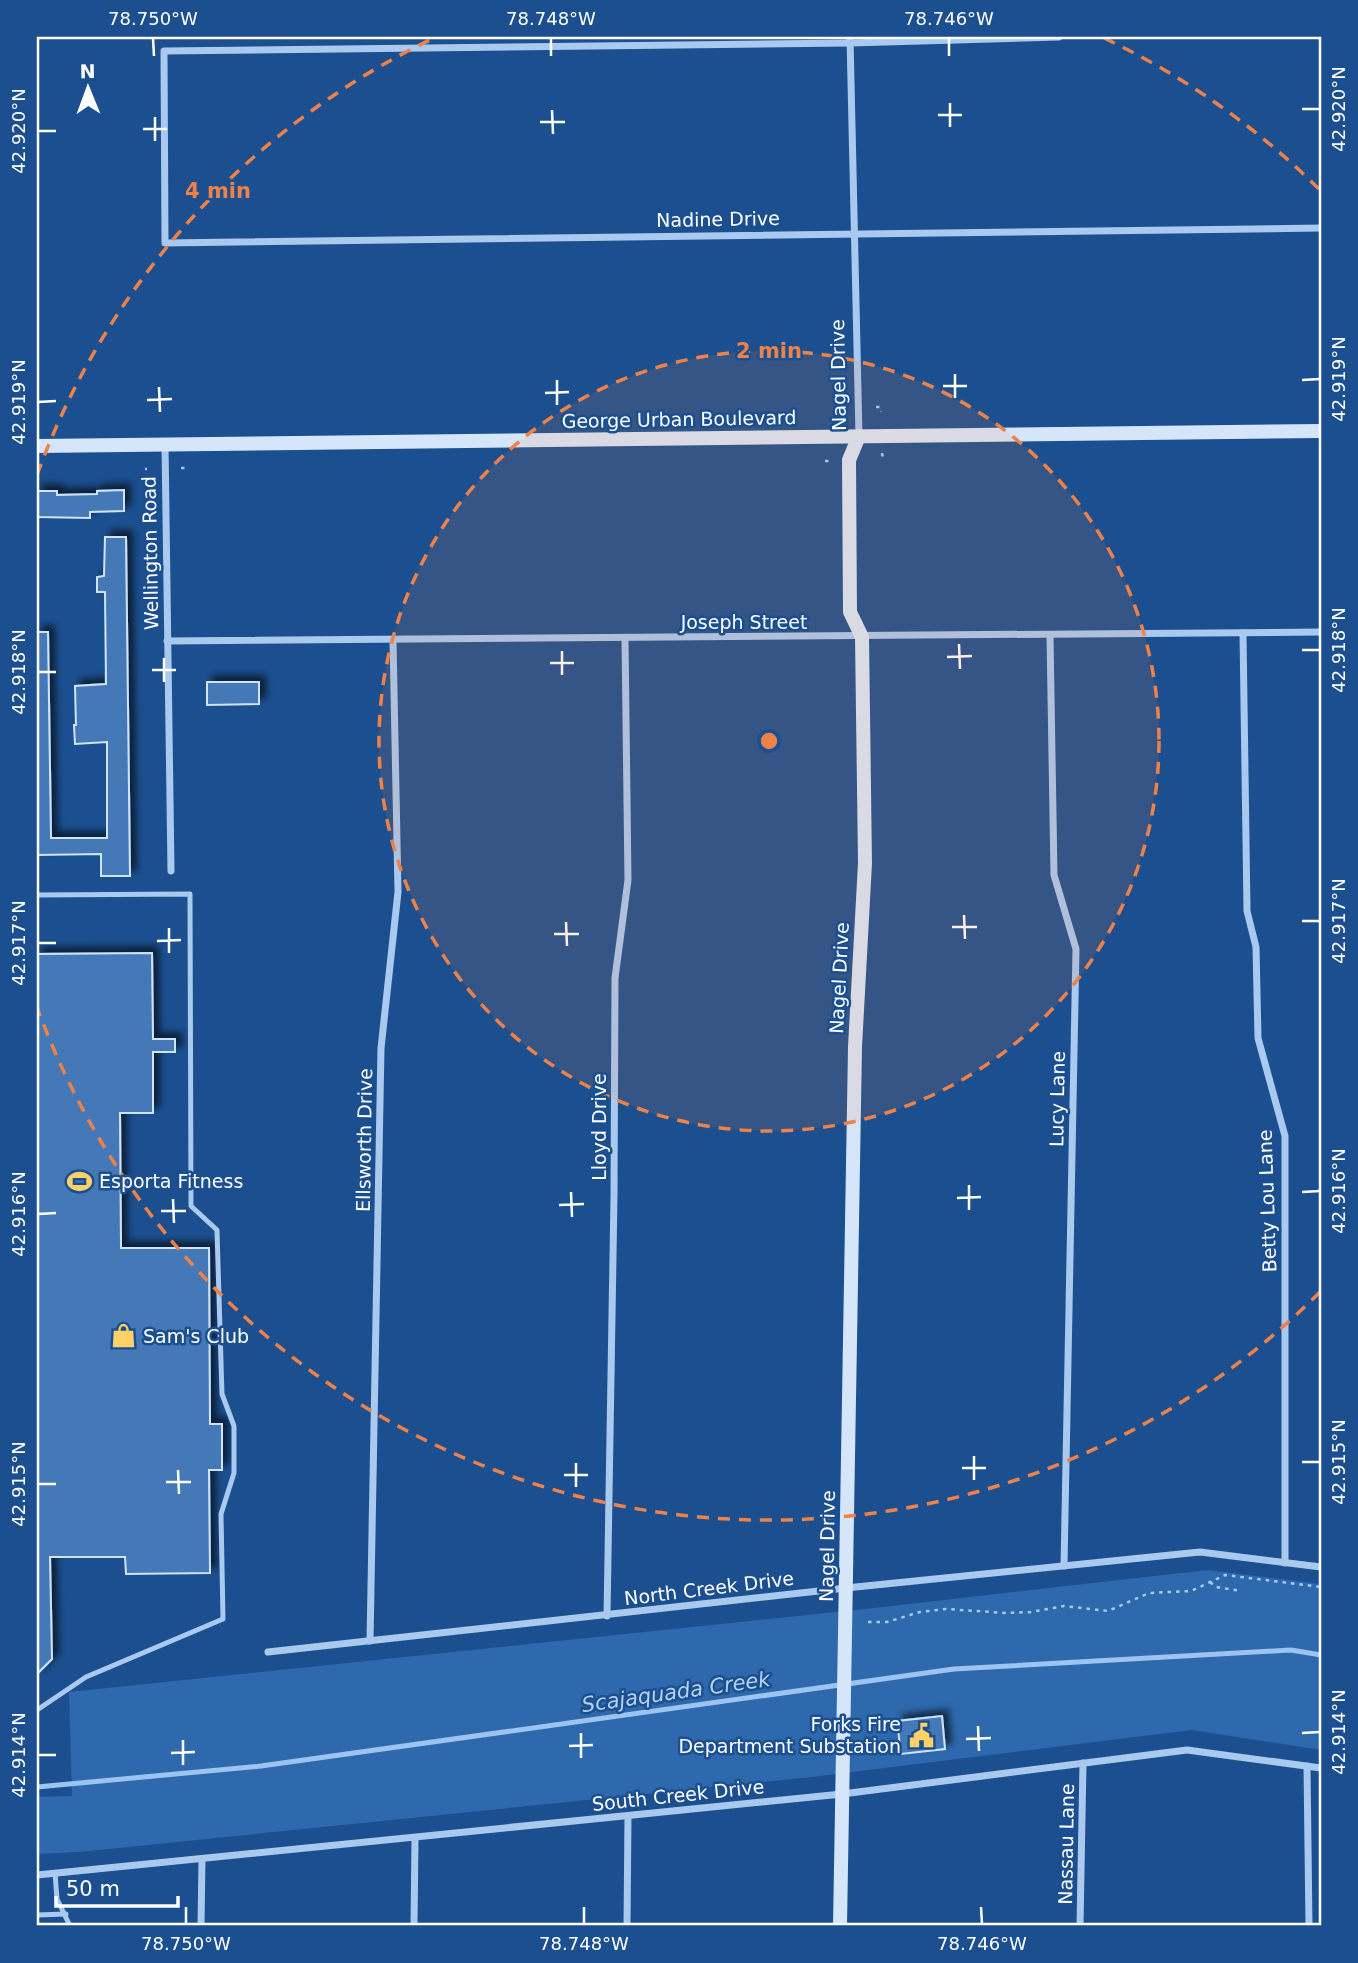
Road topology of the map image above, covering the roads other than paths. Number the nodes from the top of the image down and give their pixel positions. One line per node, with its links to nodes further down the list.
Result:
1 (1059, 37): 2 (street)
2 (850, 40): 4 (street, Nagel Drive); 4 (street, Nadine Drive)
3 (1321, 228): 4 (street, Nadine Drive)
4 (855, 233): 6 (street, Nagel Drive)
5 (1321, 431): 6 (street, George Urban Boulevard)
6 (859, 436): 7 (street, George Urban Boulevard); 12 (street, Nagel Drive)
7 (165, 444): 8 (street, George Urban Boulevard); 15 (street, Wellington Road)
8 (37, 446)
9 (1321, 632): 10 (street, Joseph Street)
10 (1243, 633): 11 (street, Joseph Street); 18 (street, Betty Lou Lane)
11 (1050, 635): 12 (street, Joseph Street); 19 (street, Lucy Lane)
12 (862, 637): 13 (street, Joseph Street); 21 (street, Nagel Drive)
13 (625, 638): 14 (street, Joseph Street); 22 (street, Lloyd Drive)
14 (393, 640): 15 (street, Joseph Street); 23 (street, Ellsworth Drive)
15 (167, 641): 16 (street, Wellington Road)
16 (170, 871)
17 (37, 895): 25 (lane)
18 (1285, 1563): 19 (street, North Creek Drive); 20 (street, North Creek Drive)
19 (1064, 1566): 21 (street, North Creek Drive)
20 (1321, 1567)
21 (846, 1588): 22 (street, North Creek Drive); 29 (street, Nagel Drive)
22 (607, 1616): 23 (street, North Creek Drive)
23 (370, 1641): 24 (street, North Creek Drive)
24 (268, 1652)
25 (37, 1710)
26 (1083, 1763): 27 (street, South Creek Drive); 29 (street, South Creek Drive); 42 (street, Nassau Lane)
27 (1307, 1766): 28 (street, South Creek Drive); 43 (street)
28 (1321, 1768)
29 (842, 1794): 30 (street, South Creek Drive); 41 (street, Nagel Drive)
30 (628, 1816): 31 (street, South Creek Drive); 40 (street)
31 (415, 1838): 32 (street, South Creek Drive); 39 (street)
32 (202, 1859): 33 (street, South Creek Drive); 38 (street)
33 (55, 1873): 34 (street, South Creek Drive); 35 (lane)
34 (37, 1875)
35 (66, 1914): 36 (lane); 37 (lane)
36 (37, 1915)
37 (70, 1926)
38 (201, 1926)
39 (414, 1926)
40 (627, 1926)
41 (840, 1926)
42 (1080, 1926)
43 (1309, 1926)

